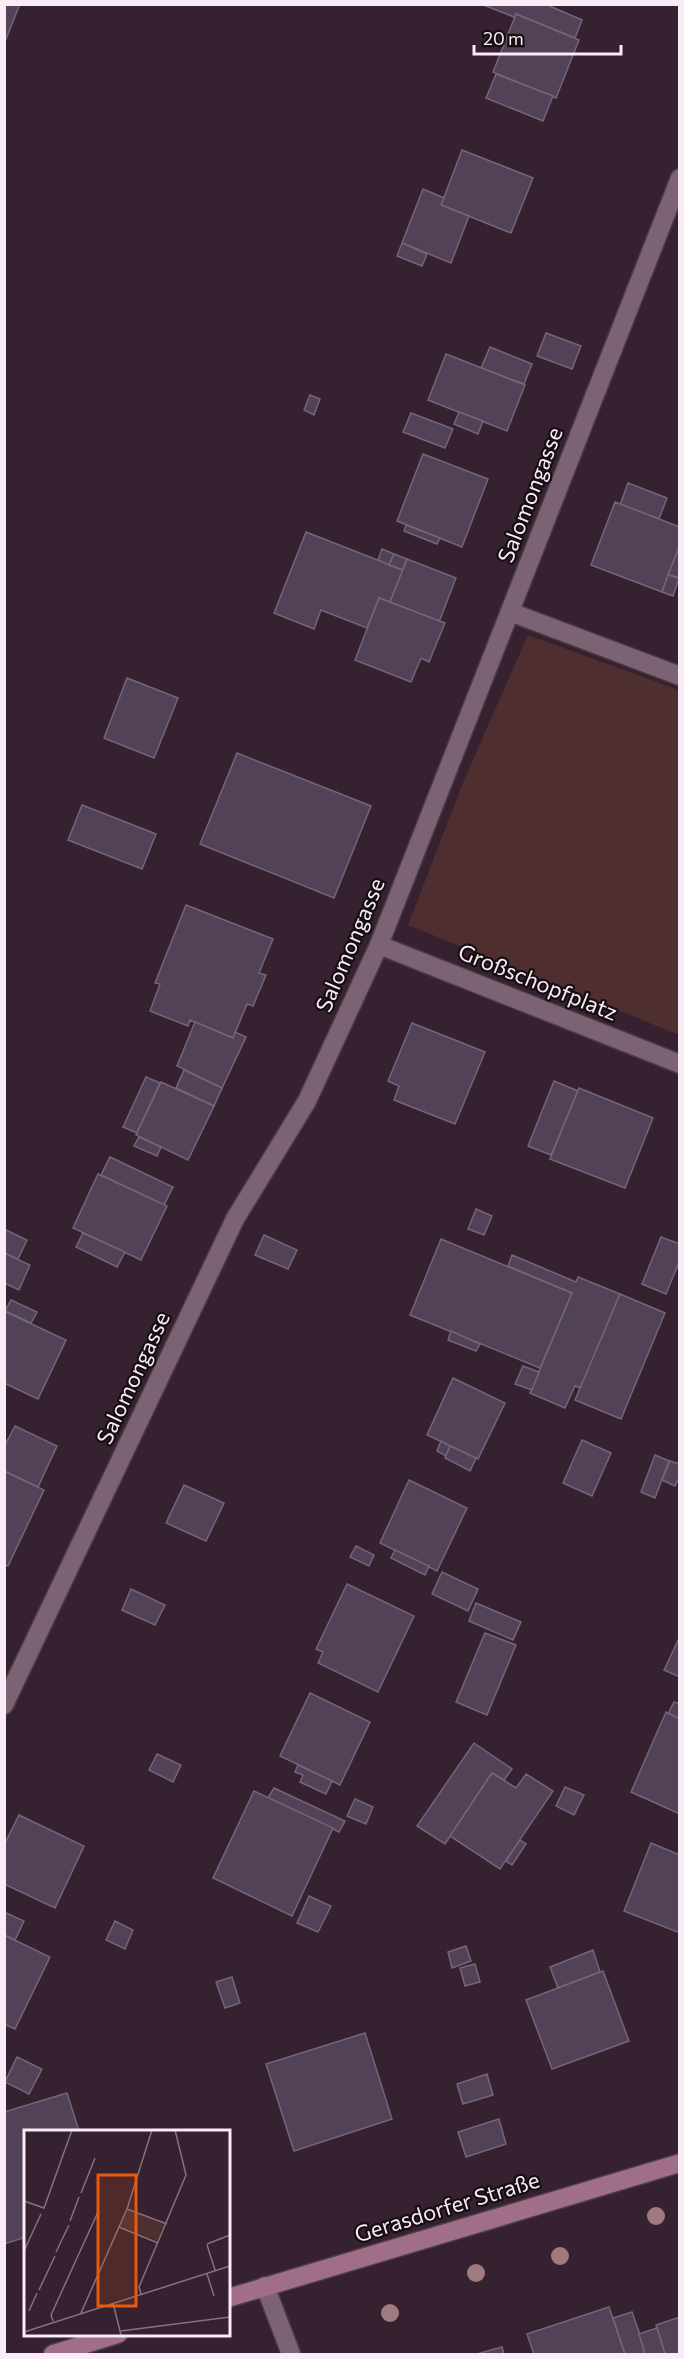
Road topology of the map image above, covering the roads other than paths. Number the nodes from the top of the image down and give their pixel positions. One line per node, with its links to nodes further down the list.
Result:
1 (680, 178): 2 (street, Salomongasse)
2 (510, 612): 3 (street); 4 (street, Salomongasse)
3 (680, 676)
4 (379, 945): 5 (street, Großschopfplatz); 6 (street, Salomongasse)
5 (680, 1064)
6 (4, 1705)
7 (680, 2163): 8 (main road, Gerasdorfer Straße)
8 (265, 2286): 9 (main road, Gerasdorfer Straße); 12 (street)
9 (230, 2297)
10 (115, 2335): 11 (main road)
11 (53, 2355)
12 (291, 2355)

